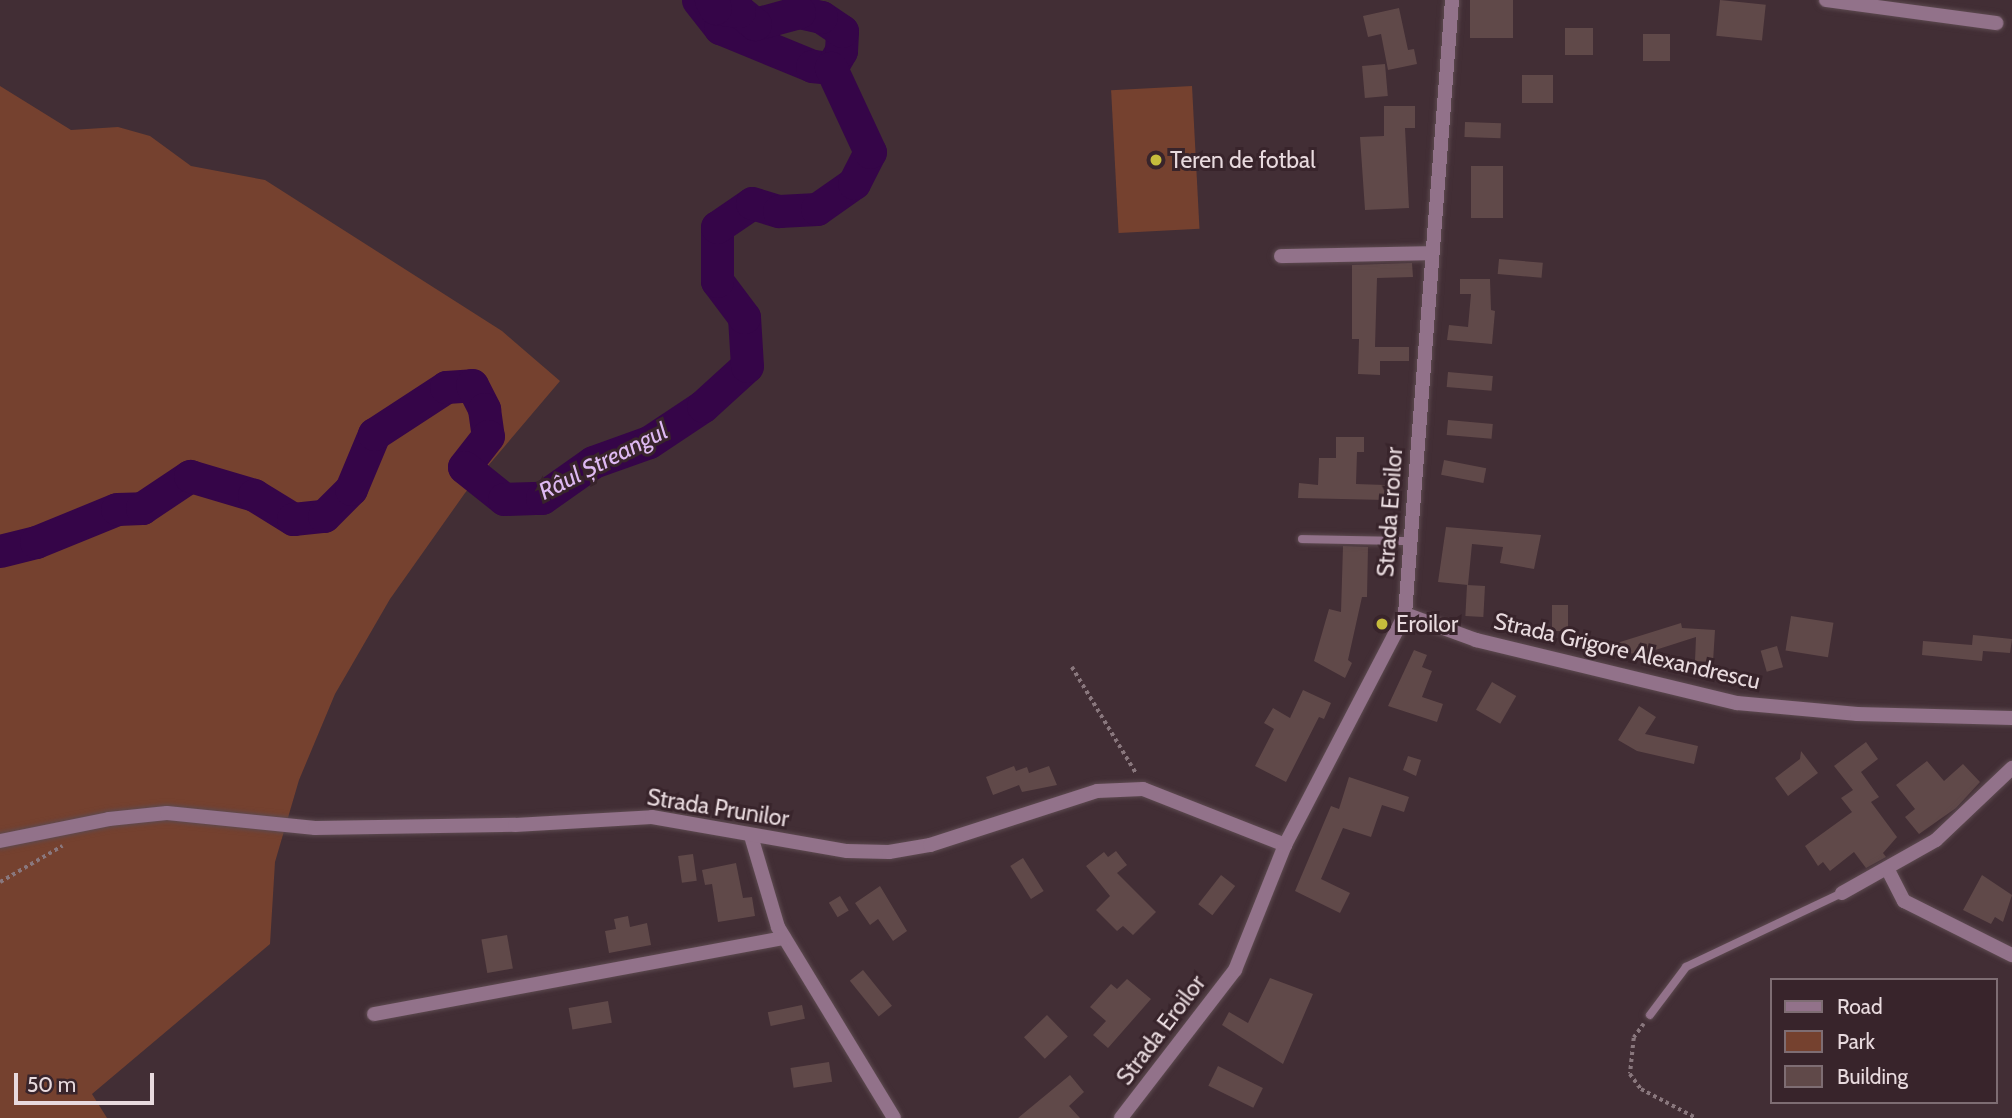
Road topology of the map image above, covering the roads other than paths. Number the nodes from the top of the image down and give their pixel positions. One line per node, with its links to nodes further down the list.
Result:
1 (1451, 0): 4 (street, Strada Eroilor)
2 (1826, 0): 3 (street)
3 (1996, 23)
4 (1432, 253): 5 (street); 7 (street, Strada Eroilor)
5 (1281, 256)
6 (1302, 539): 7 (lane)
7 (1411, 541): 8 (street, Strada Eroilor)
8 (1405, 614): 9 (street, Strada Grigore Alexandrescu); 13 (street, Strada Eroilor)
9 (2012, 718)
10 (2012, 768): 14 (street)
11 (751, 836): 12 (street, Strada Prunilor); 13 (street, Strada Prunilor); 16 (street)
12 (0, 841)
13 (1285, 845): 21 (street, Strada Eroilor)
14 (1888, 870): 15 (street); 17 (street)
15 (1842, 893): 19 (lane)
16 (784, 938): 18 (street); 20 (street)
17 (2012, 955)
18 (374, 1014)
19 (1650, 1015)
20 (894, 1118)
21 (1121, 1118)

